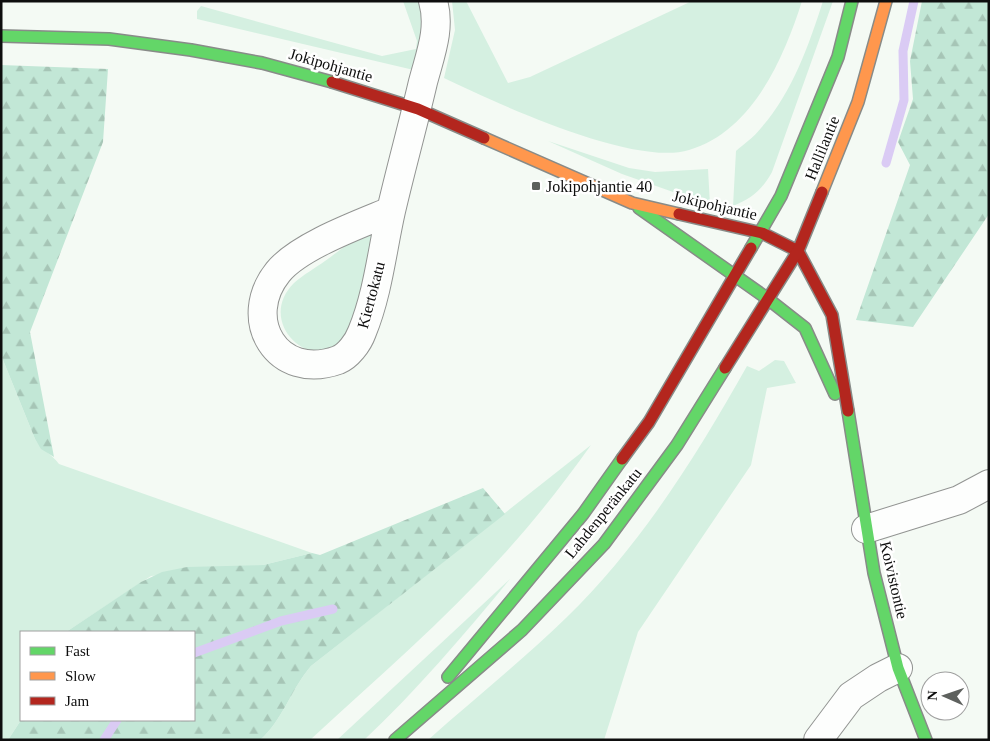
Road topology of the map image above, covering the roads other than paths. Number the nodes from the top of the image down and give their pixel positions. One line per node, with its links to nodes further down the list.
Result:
1 (433, 1): 5 (street, Kiertokatu)
2 (852, 1): 8 (main road, Hallilantie)
3 (886, 1): 9 (main road, Hallilantie)
4 (1, 36): 5 (main road, Jokipohjantie)
5 (418, 109): 6 (main road, Jokipohjantie); 7 (street, Kiertokatu)
6 (632, 202): 8 (main road, Jokipohjantie); 10 (main road, Jokipohjantie)
7 (391, 211): 7 (street, Kiertokatu)
8 (762, 233): 9 (main road); 10 (main road, Hallilantie)
9 (798, 251): 11 (main road, Hallilantie); 12 (main road, Koivistontie)
10 (735, 277): 11 (main road, Koivistontie); 16 (main road, Lahdenperänkatu)
11 (768, 299): 12 (main road, Koivistontie); 16 (main road, Lahdenperänkatu)
12 (849, 422): 14 (main road, Koivistontie)
13 (989, 484): 14 (street)
14 (866, 530): 15 (main road, Koivistontie)
15 (898, 668): 17 (street); 18 (main road, Koivistontie)
16 (398, 737)
17 (818, 740)
18 (926, 740)

